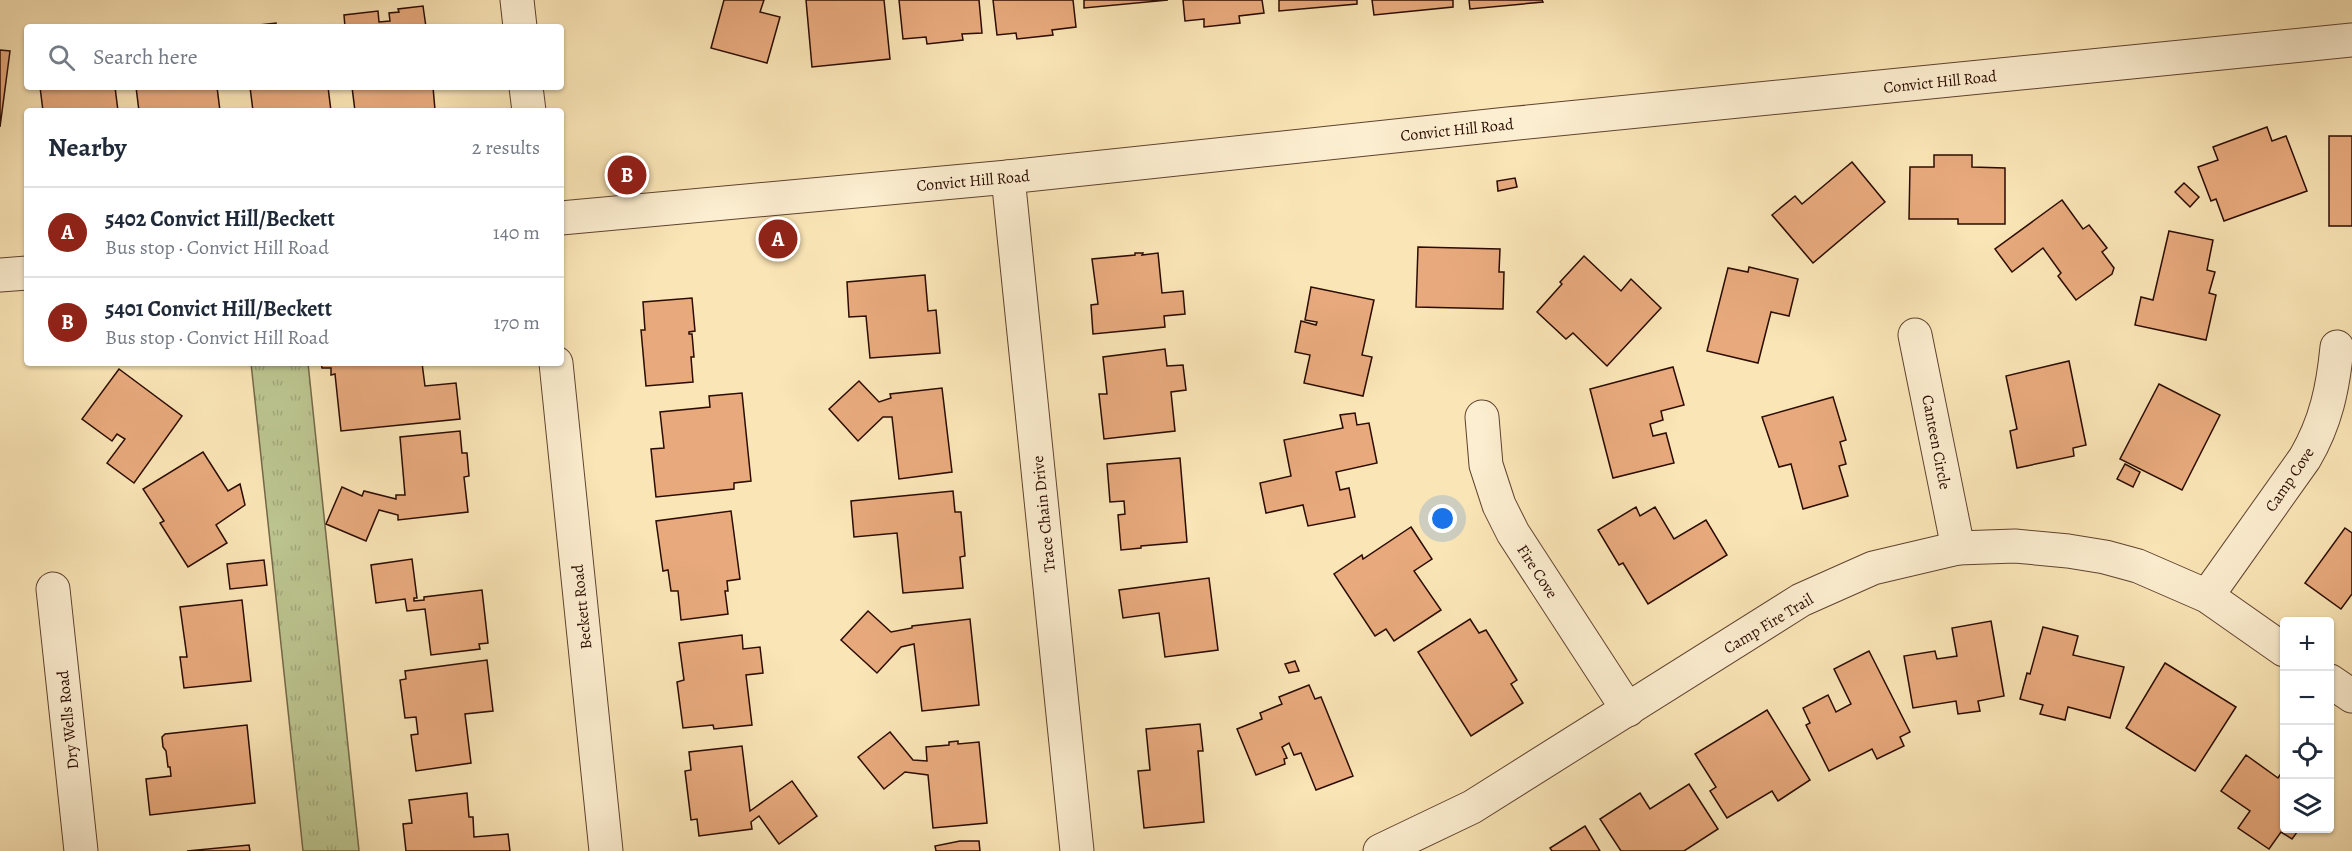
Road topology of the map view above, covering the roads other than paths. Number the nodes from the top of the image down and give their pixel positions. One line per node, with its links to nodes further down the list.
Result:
1 (517, 0): 2 (street)
2 (520, 24)
3 (2352, 40): 6 (street, Convict Hill Road)
4 (526, 90): 5 (street)
5 (529, 108)
6 (1008, 177): 7 (street, Convict Hill Road); 23 (street, Trace Chain Drive)
7 (564, 218)
8 (24, 273): 9 (street)
9 (0, 275)
10 (1915, 335): 14 (street, Canteen Circle)
11 (2337, 347): 16 (street, Camp Cove)
12 (556, 366): 22 (street, Beckett Road)
13 (1482, 417): 20 (street, Fire Cove)
14 (1958, 548): 16 (street, Camp Fire Trail); 20 (street, Camp Fire Trail)
15 (53, 589): 21 (street, Dry Wells Road)
16 (2207, 596): 17 (street, Camp Fire Trail)
17 (2280, 647)
18 (2334, 684): 19 (street)
19 (2352, 696)
20 (1628, 710): 24 (street, Camp Fire Trail)
21 (81, 851)
22 (606, 851)
23 (1077, 851)
24 (1380, 851)

